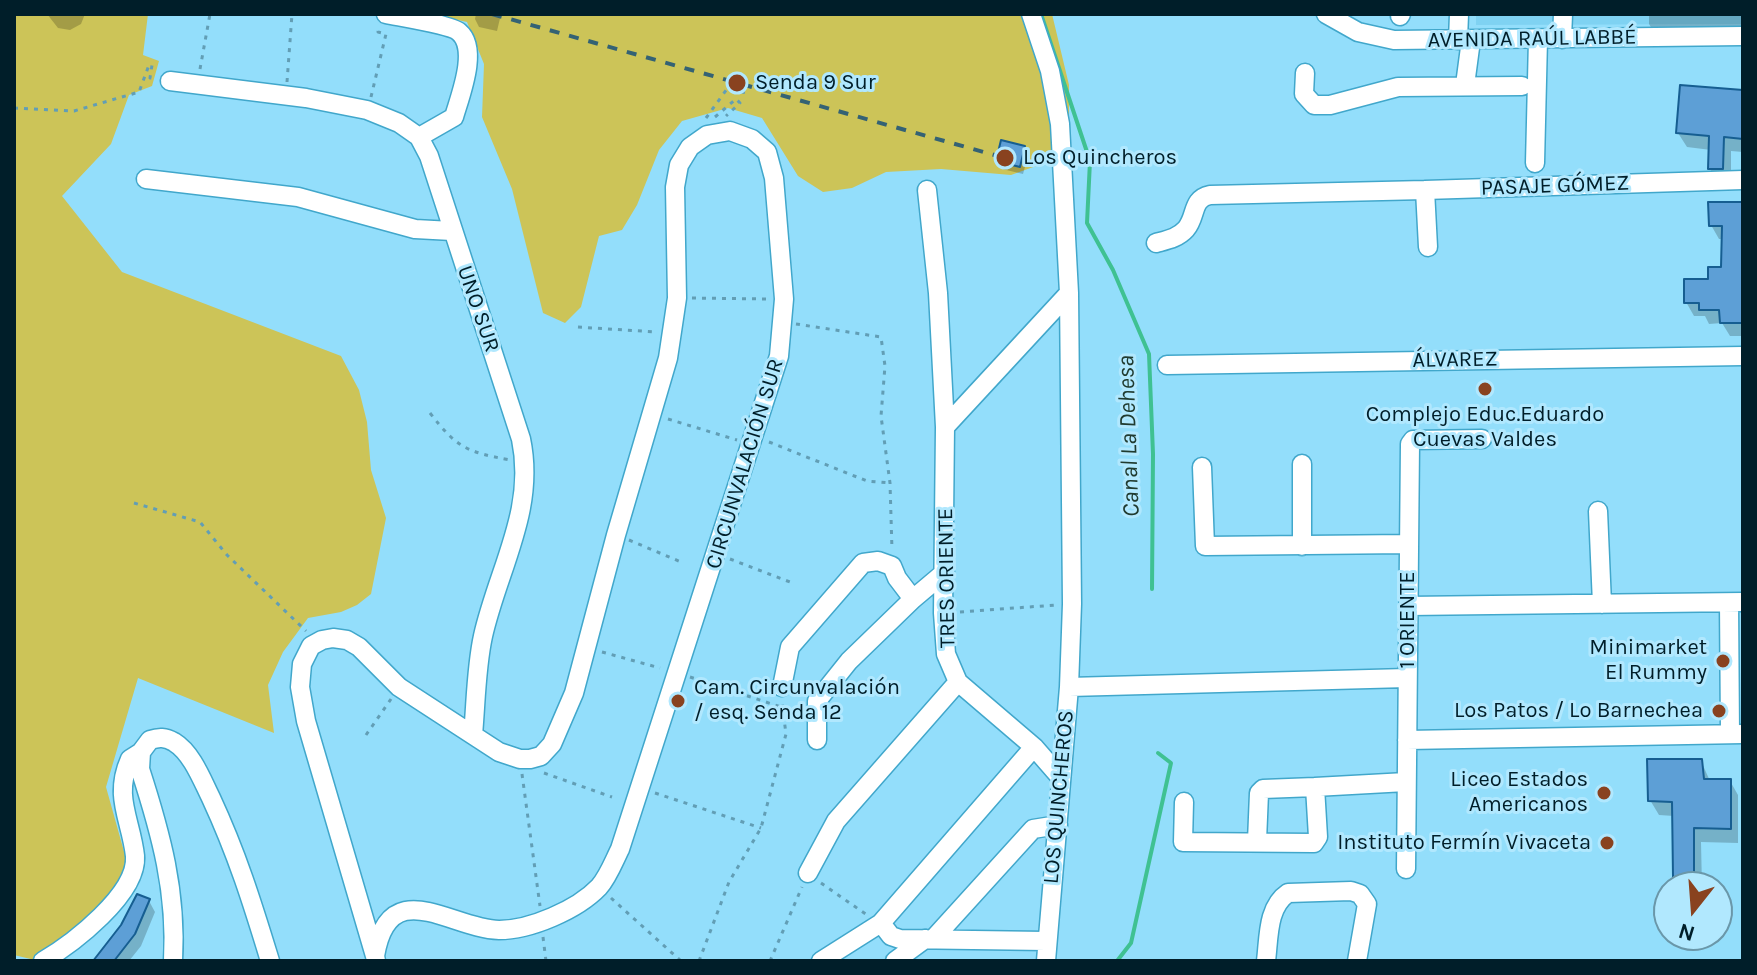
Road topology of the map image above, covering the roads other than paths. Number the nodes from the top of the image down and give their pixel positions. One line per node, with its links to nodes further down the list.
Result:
1 (1031, 14): 23 (street, LOS QUINCHEROS)
2 (1326, 14): 9 (street, AVENIDA RAÚL LABBÉ)
3 (1459, 14): 9 (street)
4 (1563, 14): 8 (street)
5 (383, 18): 14 (street)
6 (1743, 36): 8 (street, AVENIDA RAÚL LABBÉ)
7 (1538, 39): 8 (street, AVENIDA RAÚL LABBÉ); 9 (street, AVENIDA RAÚL LABBÉ); 15 (street)
8 (1562, 39)
9 (1465, 40): 12 (street)
10 (1305, 73): 12 (street)
11 (170, 81): 14 (street)
12 (1465, 85): 13 (street)
13 (1522, 86)
14 (419, 137): 20 (street, UNO SUR)
15 (1535, 163)
16 (146, 179): 20 (street)
17 (1743, 180): 19 (street, PASAJE GÓMEZ)
18 (927, 190): 26 (street, TRES ORIENTE)
19 (1425, 190): 21 (street, PASAJE GÓMEZ); 22 (street)
20 (452, 231): 43 (street, UNO SUR)
21 (1156, 243)
22 (1428, 247)
23 (1069, 293): 26 (street); 41 (street, LOS QUINCHEROS)
24 (1743, 356): 25 (street, ÁLVAREZ)
25 (1167, 365)
26 (945, 427): 33 (street, TRES ORIENTE)
27 (1482, 439): 31 (street, 1 ORIENTE)
28 (1302, 464): 32 (street)
29 (1202, 467): 32 (street)
30 (1598, 511): 36 (street)
31 (1408, 544): 32 (street); 37 (street, 1 ORIENTE)
32 (1302, 546)
33 (945, 572): 34 (street); 39 (street, TRES ORIENTE)
34 (913, 599): 40 (street); 44 (street)
35 (1736, 602): 36 (street); 42 (street)
36 (1602, 604): 37 (street)
37 (1408, 606): 38 (street, 1 ORIENTE)
38 (1407, 678): 41 (street); 45 (street, 1 ORIENTE)
39 (958, 682): 46 (street); 55 (street)
40 (782, 687)
41 (1069, 687): 48 (street, LOS QUINCHEROS)
42 (1736, 734): 45 (street)
43 (473, 735): 59 (street, CIRCUNVALACIÓN SUR); 59 (street, CIRCUNVALACIÓN SUR)
44 (817, 740)
45 (1407, 740): 49 (street, 1 ORIENTE)
46 (1034, 747): 48 (street); 56 (street)
47 (141, 752): 60 (street); 61 (street); 62 (street)
48 (1061, 778): 52 (street, LOS QUINCHEROS)
49 (1406, 782): 50 (street); 54 (street, 1 ORIENTE)
50 (1315, 787): 53 (street); 53 (street)
51 (1184, 802): 53 (street)
52 (1058, 825): 57 (street); 58 (street, LOS QUINCHEROS)
53 (1257, 841)
54 (1406, 869)
55 (808, 873)
56 (881, 923): 57 (street); 63 (street)
57 (930, 938): 58 (street); 64 (street)
58 (1046, 941): 65 (street, LOS QUINCHEROS)
59 (376, 959)
60 (43, 961)
61 (173, 961)
62 (270, 961)
63 (821, 961)
64 (895, 961)
65 (1046, 961)
66 (1266, 961): 67 (street)
67 (1357, 961)

